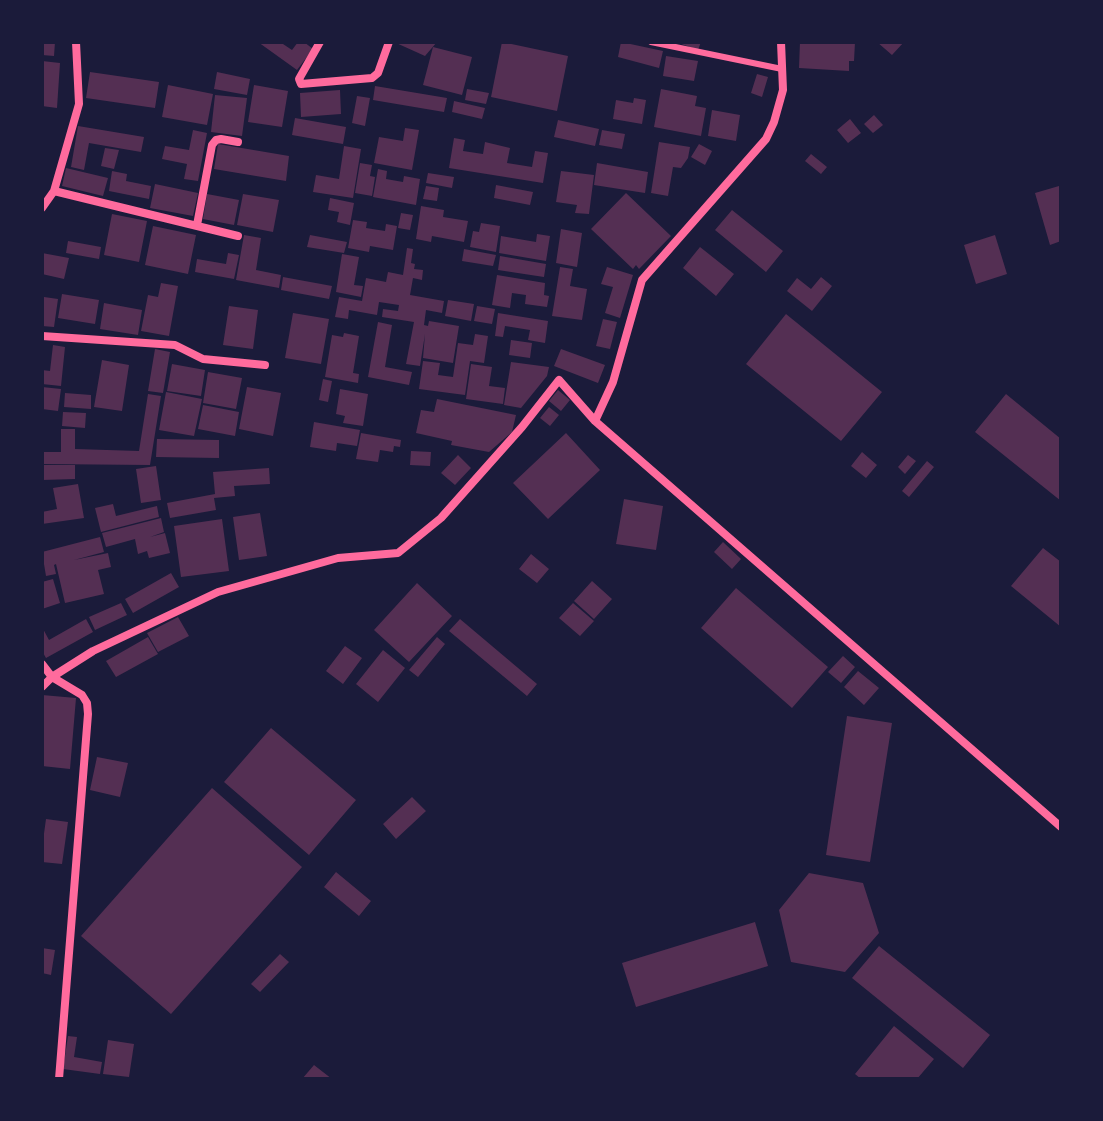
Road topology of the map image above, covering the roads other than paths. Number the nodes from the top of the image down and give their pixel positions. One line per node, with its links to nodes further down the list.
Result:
1 (76, 42): 8 (street)
2 (320, 42): 3 (street)
3 (389, 42)
4 (651, 42): 6 (lane)
5 (781, 42): 6 (street)
6 (782, 69): 14 (street)
7 (238, 142): 10 (street)
8 (54, 191): 9 (street); 10 (street)
9 (42, 208)
10 (197, 225): 11 (street)
11 (238, 236)
12 (42, 336): 13 (street)
13 (265, 365)
14 (595, 421): 16 (street); 18 (street)
15 (42, 664): 16 (street)
16 (52, 677): 17 (street); 19 (street)
17 (42, 687)
18 (1061, 827)
19 (59, 1079)

